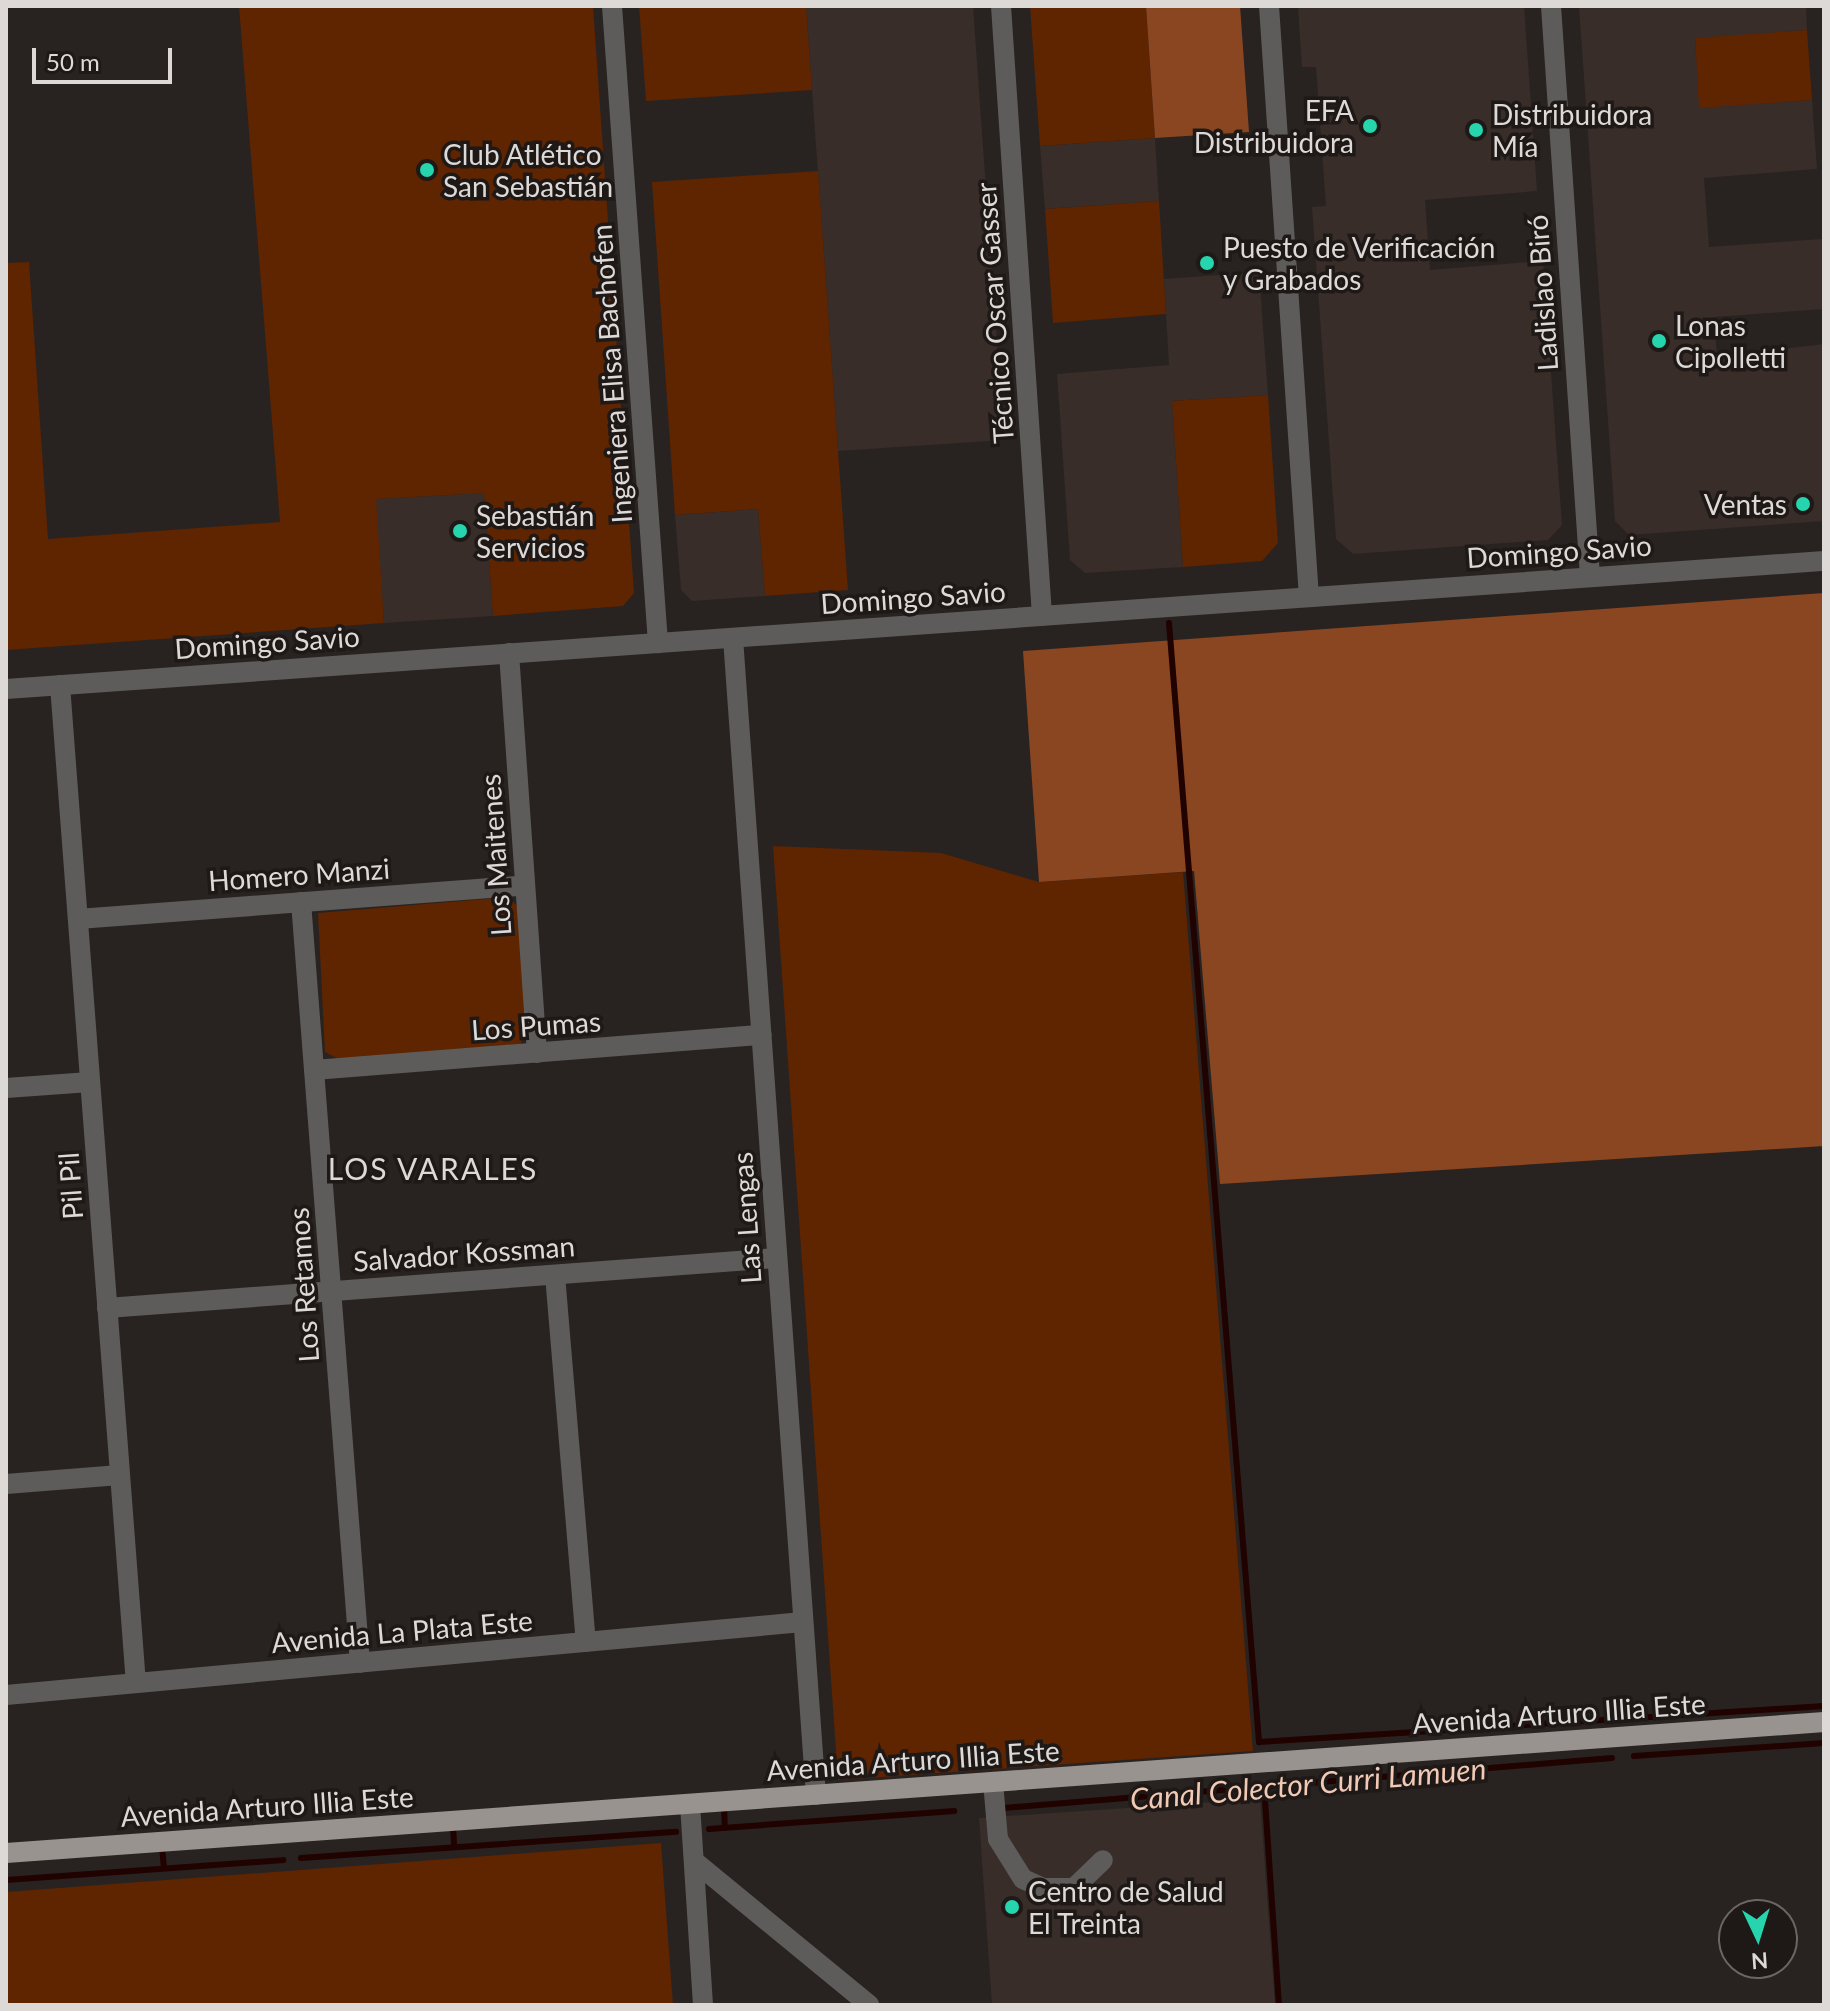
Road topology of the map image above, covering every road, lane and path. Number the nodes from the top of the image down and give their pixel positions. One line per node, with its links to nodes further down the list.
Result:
1 (612, 6): 10 (street, Ingeniera Elisa Bachofen)
2 (1001, 6): 8 (street, Técnico Oscar Gasser)
3 (1269, 6): 7 (street)
4 (1551, 6): 6 (street, Ladislao Biró)
5 (1824, 561): 6 (street, Domingo Savio)
6 (1590, 577): 7 (street, Domingo Savio)
7 (1309, 597): 8 (street, Domingo Savio)
8 (1042, 616): 9 (street, Domingo Savio)
9 (733, 638): 10 (street, Domingo Savio); 17 (street, Las Lengas)
10 (658, 643): 11 (street, Domingo Savio)
11 (509, 653): 12 (street, Domingo Savio); 14 (street, Los Maitenes)
12 (60, 685): 13 (street, Domingo Savio); 16 (street, Pil Pil)
13 (6, 689)
14 (525, 885): 15 (street, Homero Manzi); 18 (street, Los Maitenes)
15 (301, 902): 16 (street, Homero Manzi); 19 (street, Los Retamos)
16 (78, 919): 20 (street, Pil Pil)
17 (762, 1035): 18 (street, Los Pumas); 22 (street, Las Lengas)
18 (537, 1053): 19 (street, Los Pumas)
19 (314, 1070): 24 (street, Los Retamos)
20 (90, 1082): 21 (street); 25 (street, Pil Pil)
21 (6, 1088)
22 (777, 1258): 23 (street, Salvador Kossman); 28 (street, Las Lengas)
23 (555, 1275): 24 (street, Salvador Kossman); 29 (street)
24 (331, 1292): 25 (street, Salvador Kossman); 30 (street, Los Retamos)
25 (107, 1308): 26 (street, Pil Pil)
26 (120, 1475): 27 (street); 31 (street, Pil Pil)
27 (6, 1484)
28 (803, 1622): 29 (street, Avenida La Plata Este); 35 (street, Las Lengas)
29 (586, 1642): 30 (street, Avenida La Plata Este)
30 (360, 1663): 31 (street, Avenida La Plata Este)
31 (136, 1683): 32 (street, Avenida La Plata Este)
32 (6, 1695)
33 (1824, 1722): 34 (main road, Avenida Arturo Illia Este)
34 (993, 1782): 35 (main road, Avenida Arturo Illia Este); 38 (street)
35 (816, 1795): 36 (main road, Avenida Arturo Illia Este)
36 (690, 1804): 37 (main road, Avenida Arturo Illia Este); 39 (street)
37 (6, 1853)
38 (1103, 1860)
39 (694, 1861): 40 (street); 41 (street)
40 (703, 2005)
41 (869, 2005)

